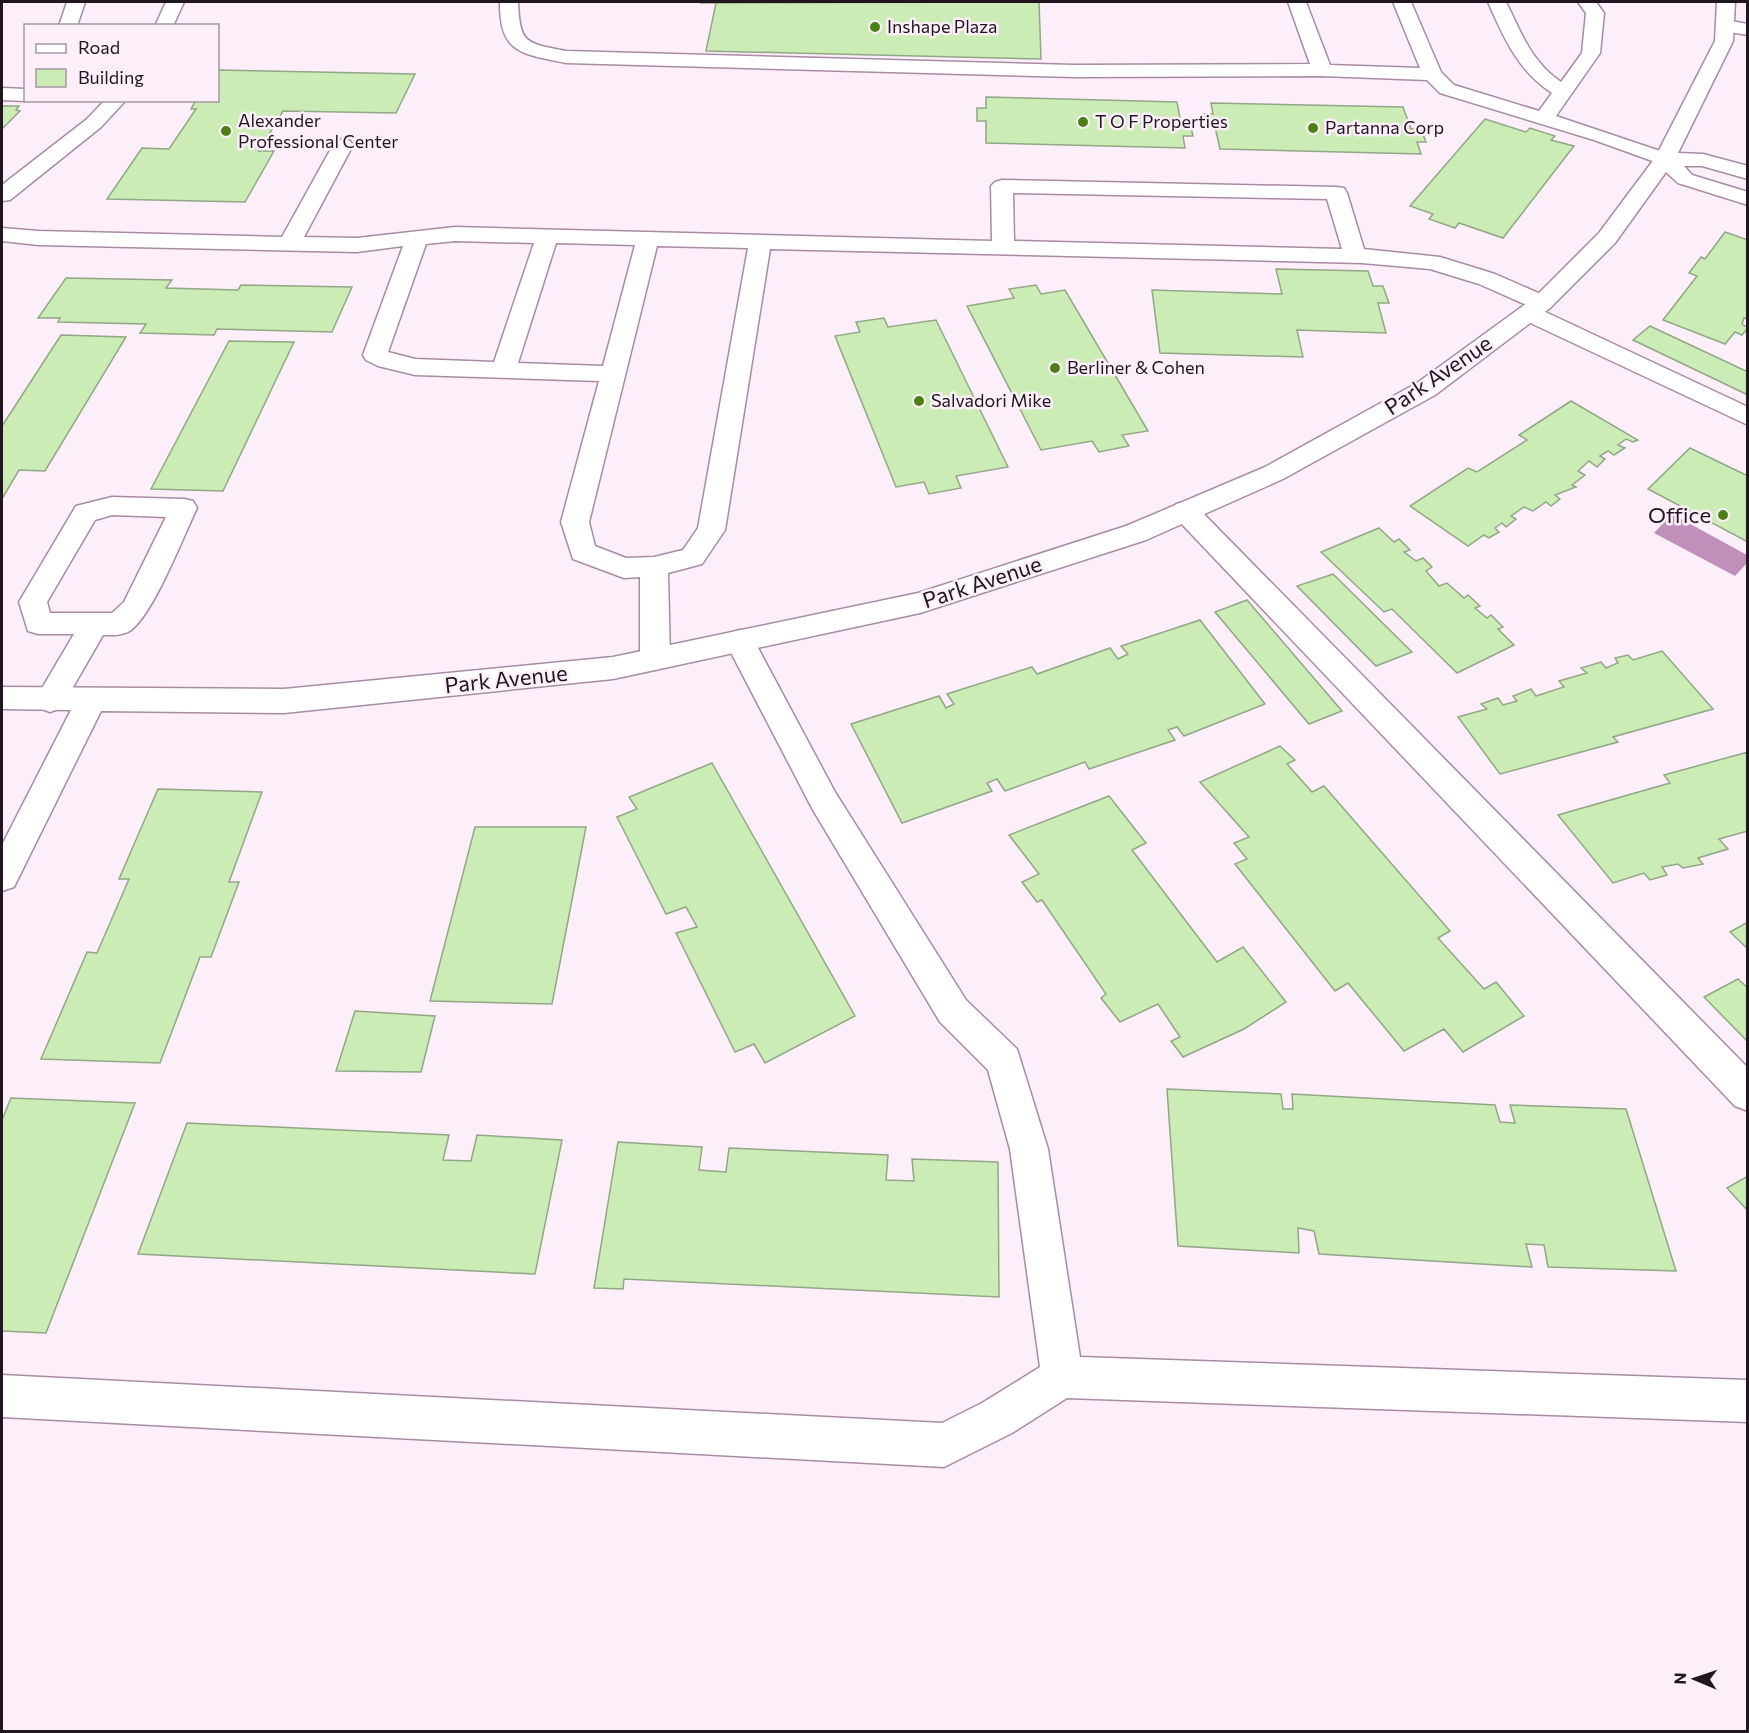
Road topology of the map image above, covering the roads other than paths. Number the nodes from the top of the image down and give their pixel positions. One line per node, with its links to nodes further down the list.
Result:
1 (76, 2): 9 (street)
2 (175, 2): 10 (street)
3 (509, 2): 11 (street)
4 (1297, 2): 11 (street)
5 (1402, 2): 12 (street)
6 (1497, 2): 13 (street)
7 (1587, 2): 13 (street)
8 (1733, 19): 19 (street, Park Avenue)
9 (69, 24)
10 (165, 24)
11 (1322, 69): 12 (street)
12 (1432, 74): 17 (street)
13 (1563, 92): 17 (street)
14 (2, 94): 15 (street)
15 (24, 95)
16 (114, 102): 21 (street)
17 (1544, 118): 19 (street)
18 (343, 145): 28 (street)
19 (1665, 159): 20 (street); 22 (street); 31 (street, Park Avenue)
20 (1748, 173)
21 (2, 195)
22 (1748, 199)
23 (2, 235): 28 (street)
24 (547, 236): 25 (street); 26 (street); 32 (street)
25 (417, 239): 28 (street); 32 (street)
26 (648, 239): 27 (street); 33 (street)
27 (760, 242): 29 (street); 36 (street)
28 (289, 244)
29 (1003, 248): 30 (street); 30 (street)
30 (1354, 256): 31 (street)
31 (1535, 308): 34 (street); 35 (street, Park Avenue)
32 (504, 370): 33 (street)
33 (613, 374): 36 (street)
34 (1748, 417)
35 (1185, 511): 38 (street, Park Avenue); 44 (street)
36 (654, 567): 39 (street)
37 (95, 624): 37 (street); 41 (street)
38 (740, 641): 39 (street, Park Avenue); 45 (street)
39 (655, 659): 42 (street, Park Avenue)
40 (2, 698): 41 (street, Park Avenue)
41 (50, 700): 42 (street, Park Avenue)
42 (91, 701): 43 (street)
43 (2, 876)
44 (1748, 1094)
45 (1062, 1377): 46 (street); 47 (street)
46 (2, 1396)
47 (1748, 1401)

